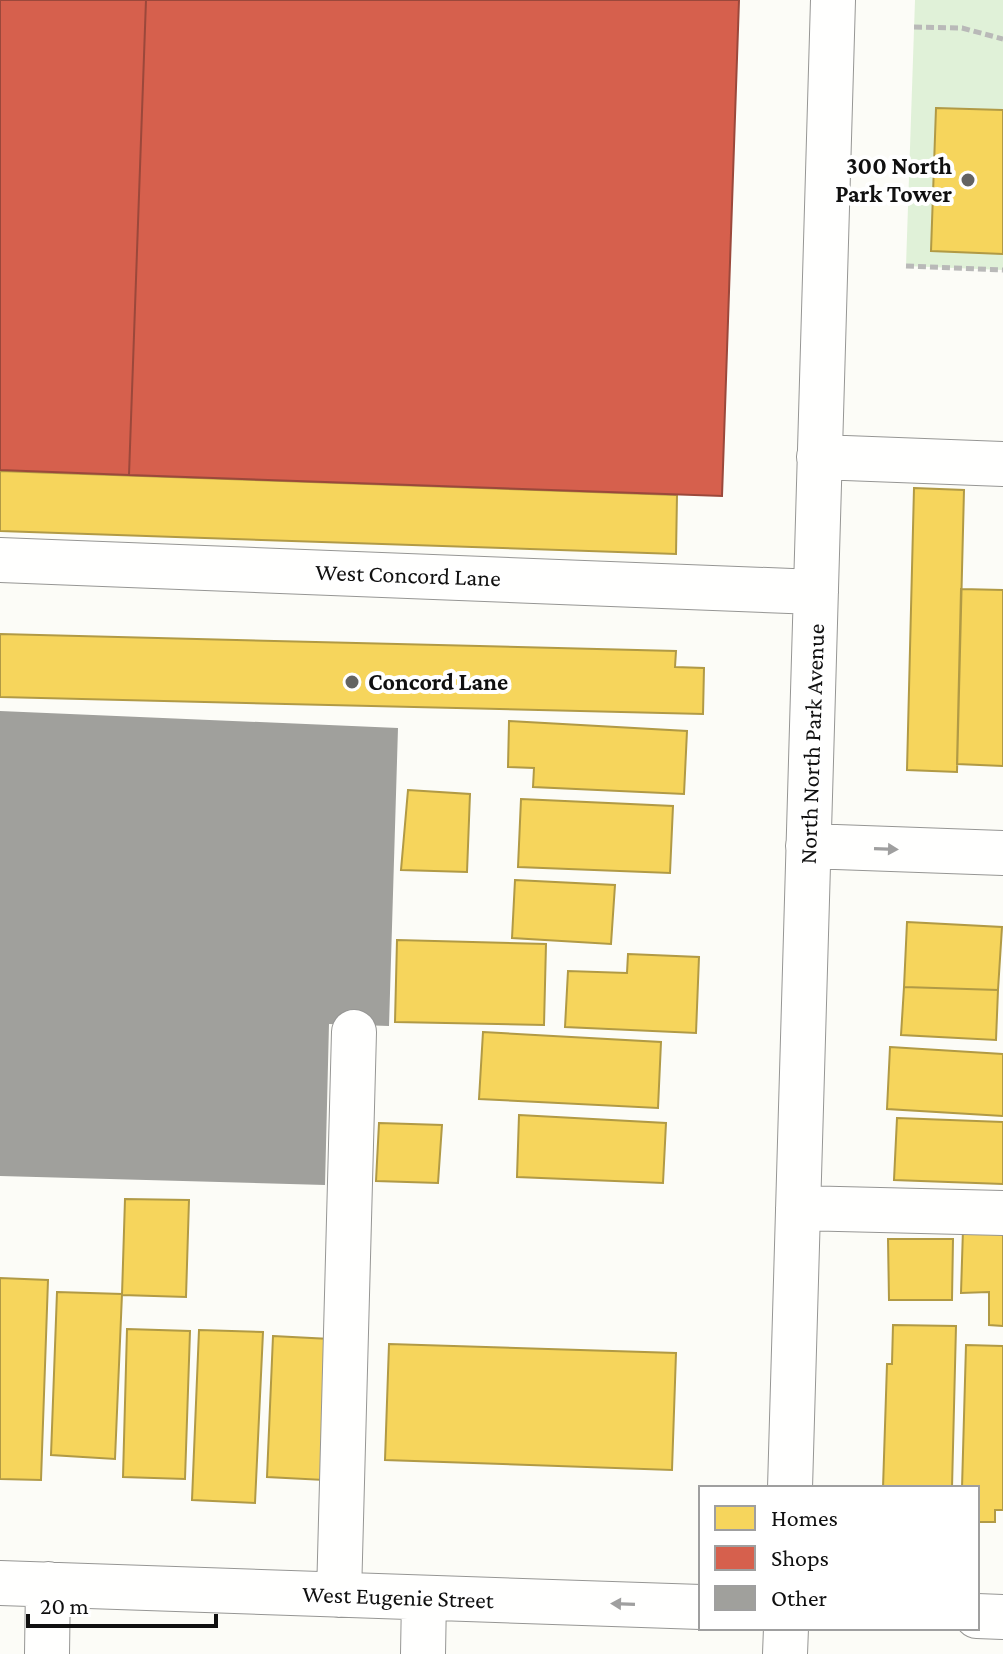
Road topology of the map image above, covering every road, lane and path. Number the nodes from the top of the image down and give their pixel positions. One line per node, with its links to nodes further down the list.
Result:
1 (833, 0): 6 (street, North North Park Avenue)
2 (914, 27): 3 (path)
3 (1003, 39)
4 (906, 266): 5 (path)
5 (1003, 270)
6 (819, 457): 7 (street); 9 (street, North North Park Avenue)
7 (1003, 464)
8 (0, 560): 9 (street, West Concord Lane)
9 (816, 592): 10 (street, North North Park Avenue)
10 (808, 846): 11 (street, one-way to 11); 13 (street, North North Park Avenue)
11 (1003, 853)
12 (354, 1032): 18 (street)
13 (798, 1208): 14 (street); 15 (street, North North Park Avenue)
14 (1003, 1213)
15 (790, 1486)
16 (0, 1583): 17 (street, West Eugenie Street)
17 (48, 1584): 18 (street, West Eugenie Street); 24 (street)
18 (339, 1595): 19 (street, West Eugenie Street)
19 (424, 1598): 20 (street, West Eugenie Street, one-way to 19); 25 (street)
20 (699, 1607)
21 (979, 1616): 22 (street)
22 (1003, 1617)
23 (786, 1630): 26 (street)
24 (47, 1654)
25 (423, 1654)
26 (785, 1654)

